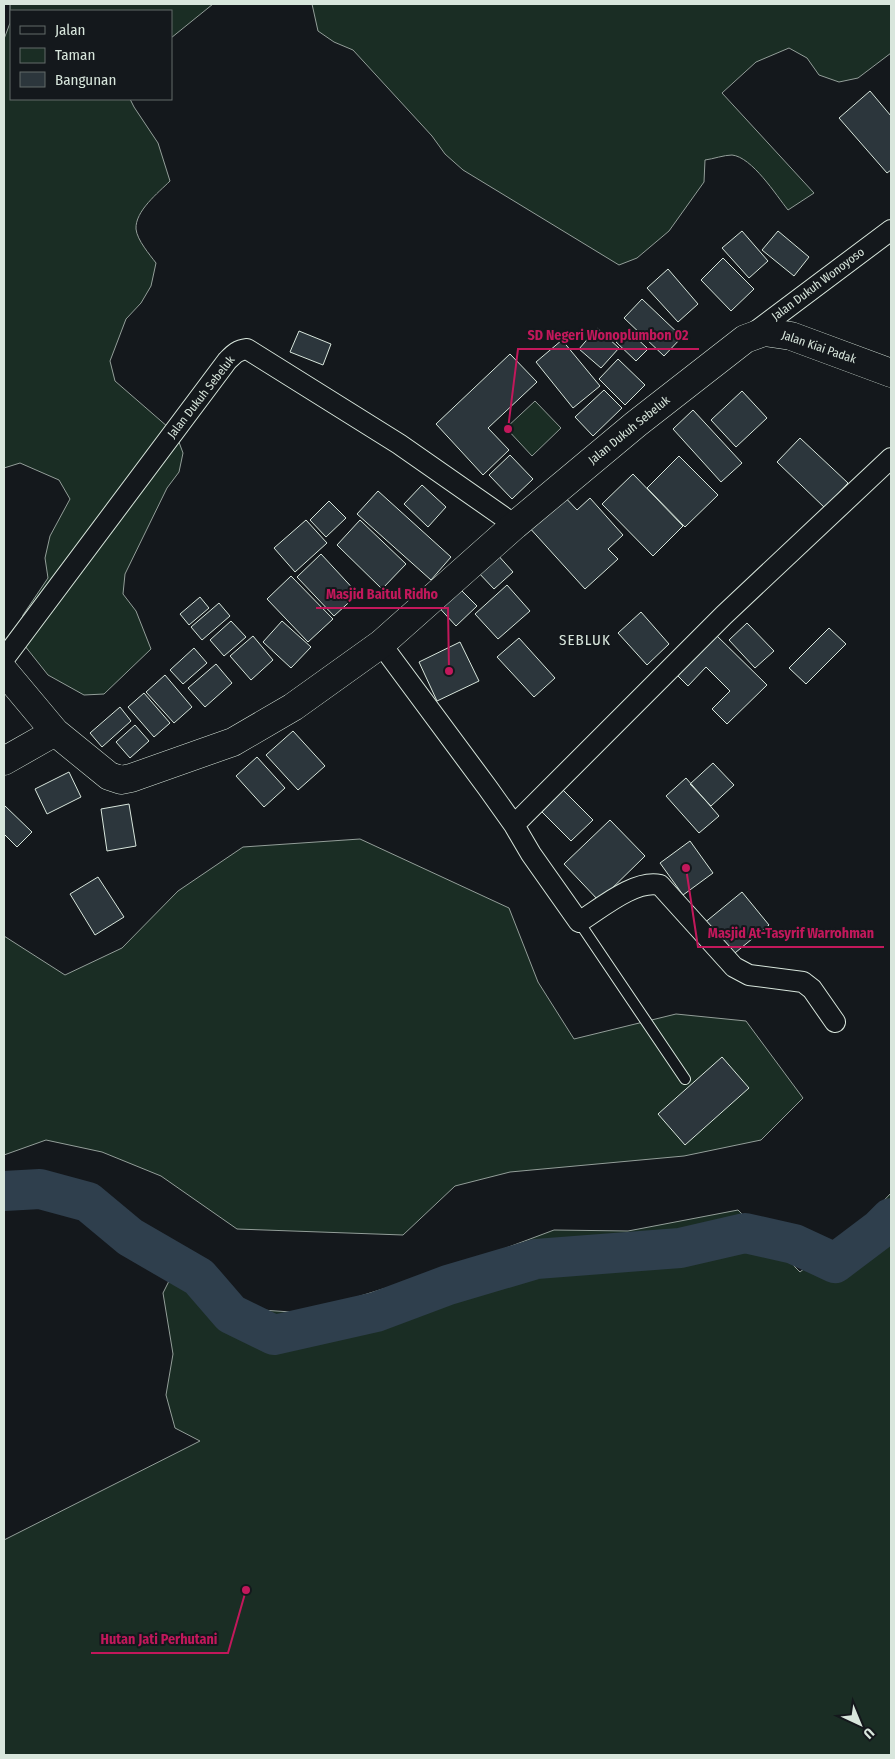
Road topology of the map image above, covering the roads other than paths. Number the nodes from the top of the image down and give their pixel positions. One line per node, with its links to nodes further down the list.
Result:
1 (891, 230): 2 (street, Jalan Dukuh Wonoyoso)
2 (745, 339): 3 (street, Jalan Kiai Padak); 5 (street, Jalan Dukuh Sebeluk)
3 (891, 373)
4 (891, 458): 11 (street)
5 (515, 525): 6 (street, Jalan Dukuh Sebeluk); 7 (street, Jalan Dukuh Sebeluk)
6 (381, 644): 9 (street, Jalan Dukuh Sebeluk); 11 (street)
7 (4, 659)
8 (4, 671): 9 (street, Jalan Dukuh Sebeluk)
9 (55, 732): 10 (street)
10 (4, 761)
11 (514, 825): 12 (street)
12 (579, 922): 13 (street); 14 (lane)
13 (835, 1022)
14 (685, 1079)

